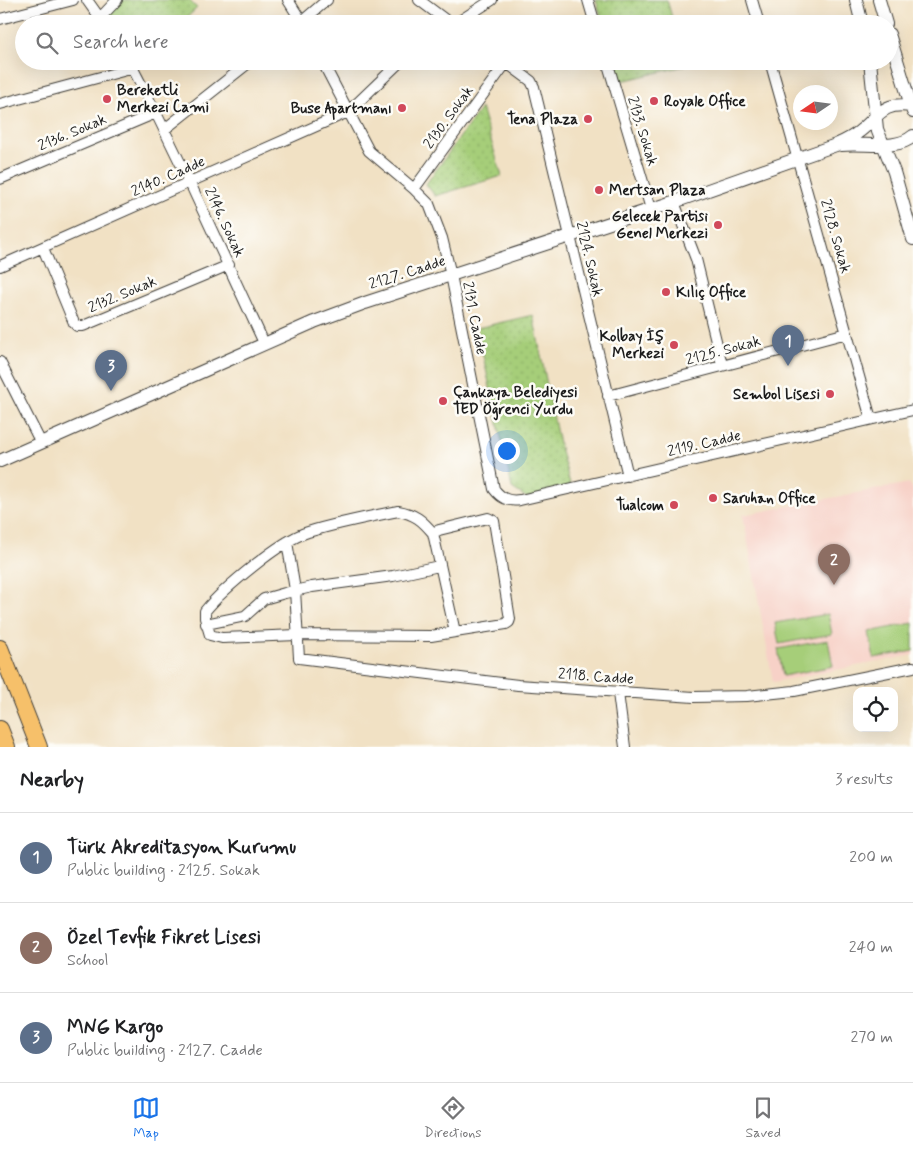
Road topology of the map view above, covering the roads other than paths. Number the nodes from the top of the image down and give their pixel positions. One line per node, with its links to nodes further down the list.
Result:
1 (72, 0): 13 (street)
2 (87, 0): 14 (street)
3 (117, 0): 15 (street)
4 (288, 0): 16 (street)
5 (327, 0): 17 (street)
6 (419, 0): 18 (street)
7 (492, 0): 19 (street)
8 (588, 0): 20 (street)
9 (752, 0): 21 (street)
10 (856, 0): 22 (street)
11 (879, 0): 23 (street)
12 (15, 15): 24 (street)
13 (15, 15)
14 (98, 15)
15 (106, 15)
16 (296, 15)
17 (310, 15)
18 (438, 15)
19 (463, 15)
20 (592, 15)
21 (756, 15)
22 (860, 15)
23 (883, 15)
24 (0, 19)
25 (898, 63): 37 (street)
26 (114, 70): 36 (street)
27 (134, 70): 38 (street, 2146. Sokak)
28 (239, 70): 41 (street)
29 (327, 70): 39 (street, 2131. Cadde)
30 (392, 70): 39 (street, 2140. Cadde)
31 (499, 70): 48 (street, 2130. Sokak)
32 (515, 70): 51 (street, 2124. Sokak)
33 (610, 70): 50 (street, 2133. Sokak)
34 (773, 70): 45 (street, 2128. Sokak)
35 (871, 70): 40 (street)
36 (0, 104)
37 (912, 109): 40 (street)
38 (156, 112): 41 (street, 2146. Sokak); 46 (street, 2136. Sokak)
39 (348, 112): 47 (street, 2140. Cadde); 48 (street, 2131. Cadde)
40 (875, 115): 43 (street, 2127. Cadde); 44 (street)
41 (164, 129): 47 (street, 2146. Sokak)
42 (913, 136): 44 (street, 2127. Cadde)
43 (836, 145): 44 (street, 2127. Cadde); 45 (street, 2127. Cadde)
44 (883, 145): 52 (street)
45 (799, 159): 49 (street, 2127. Cadde); 57 (street, 2128. Sokak)
46 (0, 179)
47 (190, 183): 53 (street, 2140. Cadde); 54 (street, 2146. Sokak)
48 (414, 189): 56 (street, 2131. Cadde)
49 (674, 202): 50 (street, 2127. Cadde); 60 (street)
50 (651, 209): 51 (street, 2127. Cadde)
51 (569, 236): 56 (street, 2127. Cadde); 61 (street, 2124. Sokak)
52 (913, 239)
53 (43, 248): 54 (street, 2132. Sokak); 55 (street, 2140. Cadde)
54 (229, 265): 58 (street, 2146. Sokak)
55 (0, 266)
56 (451, 275): 58 (street, 2127. Cadde); 67 (street, 2131. Cadde)
57 (847, 332): 60 (street, 2125. Sokak); 63 (street, 2128. Sokak)
58 (264, 343): 64 (street, 2127. Cadde)
59 (0, 362): 64 (street)
60 (722, 365): 61 (street, 2125. Sokak)
61 (608, 396): 66 (street, 2124. Sokak)
62 (913, 410): 63 (street, 2119. Cadde)
63 (871, 419): 66 (street, 2119. Cadde)
64 (41, 443): 65 (street, 2127. Cadde)
65 (0, 461)
66 (628, 476): 67 (street, 2119. Cadde)
67 (502, 498)
68 (433, 533): 69 (street); 70 (street); 73 (street)
69 (287, 542): 71 (street); 72 (street)
70 (439, 566): 71 (street); 73 (street)
71 (295, 590): 72 (street); 74 (street)
72 (206, 624): 74 (street)
73 (455, 632): 74 (street)
74 (297, 635): 77 (street, 2118. Cadde)
75 (0, 648): 80 (main road)
76 (913, 667): 77 (street, 2118. Cadde)
77 (618, 693): 81 (street)
78 (0, 729): 79 (main road)
79 (7, 747)
80 (39, 747)
81 (625, 747)

